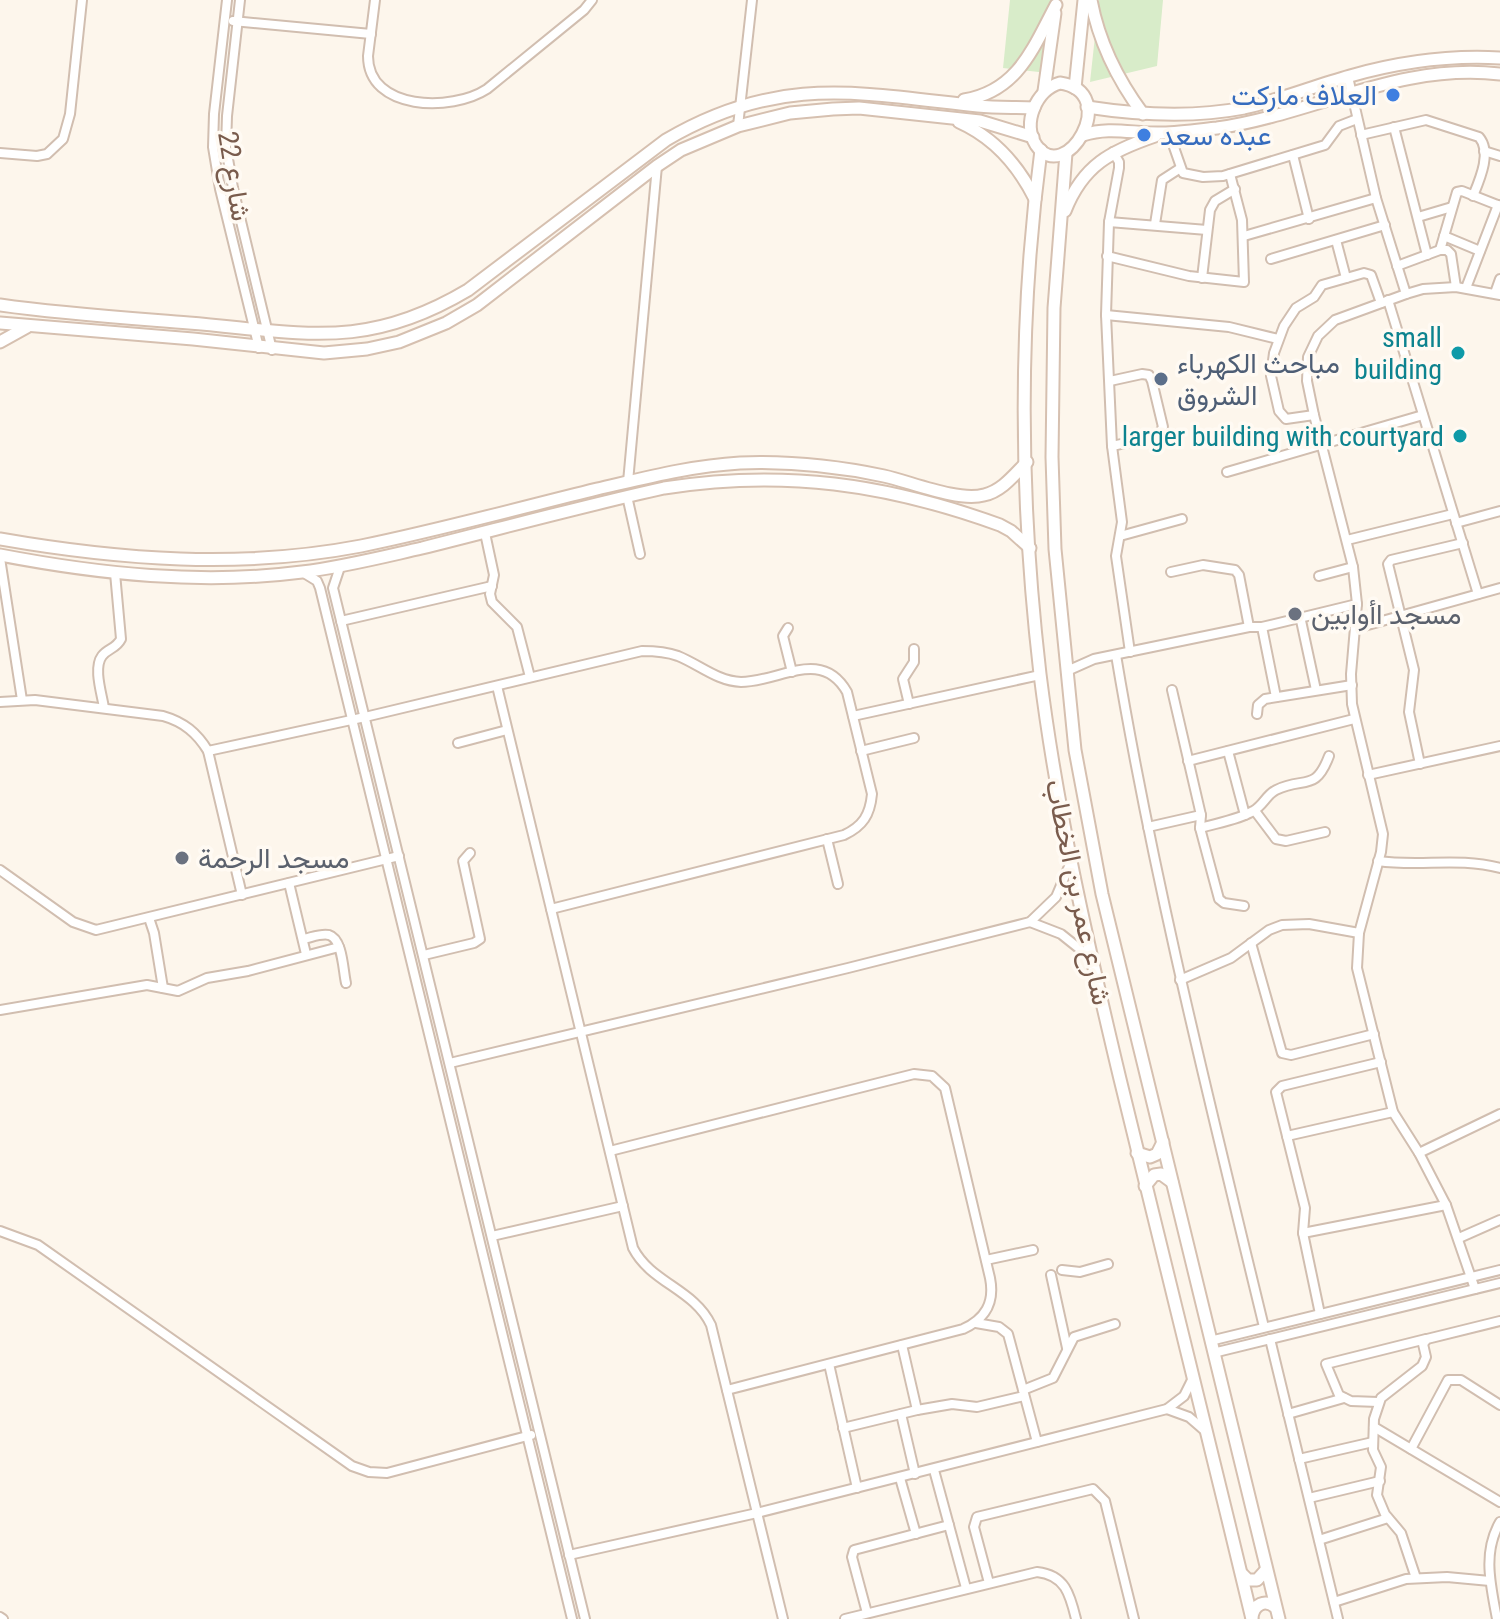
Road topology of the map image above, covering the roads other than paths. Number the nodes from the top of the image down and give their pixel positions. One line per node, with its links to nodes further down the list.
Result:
1 (82, 0): 37 (street)
2 (227, 0): 10 (street, شارع 22)
3 (240, 0): 11 (street, شارع 22)
4 (375, 0): 12 (street)
5 (592, 0): 12 (street)
6 (752, 0): 21 (street)
7 (1084, 0): 16 (street)
8 (1091, 0): 25 (street)
9 (1056, 2): 17 (street); 20 (street)
10 (224, 20): 11 (street); 77 (street, شارع 22)
11 (238, 21): 12 (street); 78 (street, شارع 22)
12 (371, 34)
13 (1500, 58): 15 (street)
14 (1500, 74): 18 (street)
15 (1348, 77): 18 (street); 25 (street)
16 (1075, 88): 17 (street); 22 (street)
17 (1044, 91): 23 (street)
18 (1352, 92): 27 (street); 30 (street)
19 (812, 93): 20 (street); 21 (street); 24 (street)
20 (938, 100): 23 (street)
21 (740, 105): 28 (street); 78 (street)
22 (1087, 107): 25 (street); 31 (street)
23 (1034, 108): 33 (street)
24 (813, 111): 26 (street); 28 (street)
25 (1143, 114)
26 (952, 119): 33 (street); 47 (street)
27 (1357, 119): 32 (street); 39 (street)
28 (738, 126): 41 (street)
29 (1394, 127): 32 (street); 35 (street); 50 (street)
30 (1165, 133): 31 (street); 36 (street); 42 (street)
31 (1083, 135): 38 (street)
32 (1361, 135): 46 (street)
33 (1033, 137): 34 (street)
34 (1041, 150): 38 (street); 47 (street, شارع عمر بن الخطاب)
35 (1484, 151): 40 (street); 45 (street)
36 (1113, 152): 51 (street); 53 (street)
37 (0, 153)
38 (1066, 153): 51 (street, شارع عمر بن الخطاب)
39 (1293, 155): 43 (street); 52 (street)
40 (1500, 156)
41 (657, 166): 82 (street); 92 (street)
42 (1179, 169): 43 (street); 54 (street)
43 (1230, 174): 44 (street)
44 (1235, 189): 56 (street); 57 (street)
45 (1473, 196): 48 (street); 49 (street)
46 (1376, 198): 52 (street); 55 (street)
47 (1035, 199): 88 (street, شارع عمر بن الخطاب)
48 (1499, 206): 61 (street)
49 (1452, 207): 50 (street); 58 (street)
50 (1418, 217): 62 (street)
51 (1062, 219): 131 (street, شارع عمر بن الخطاب)
52 (1309, 219): 57 (street)
53 (1109, 222): 54 (street); 63 (street)
54 (1155, 224): 56 (street)
55 (1385, 225): 59 (street); 65 (street)
56 (1207, 230): 66 (street)
57 (1244, 236): 66 (street)
58 (1444, 236): 60 (street); 61 (street)
59 (1336, 240): 64 (street); 67 (street)
60 (1440, 250): 62 (street); 69 (street)
61 (1480, 251): 69 (street)
62 (1427, 255): 65 (street)
63 (1107, 256): 66 (street); 74 (street)
64 (1271, 259)
65 (1397, 266): 70 (street)
66 (1202, 278)
67 (1346, 278): 72 (street); 79 (street)
68 (1500, 279): 71 (street)
69 (1461, 287): 70 (street); 71 (street)
70 (1406, 294): 72 (street)
71 (1498, 294)
72 (1384, 301): 84 (street); 85 (street)
73 (0, 305): 77 (street)
74 (1106, 315): 79 (street); 83 (street)
75 (0, 323): 76 (street)
76 (30, 326): 80 (street); 81 (street)
77 (254, 329): 78 (street); 81 (street, شارع 22)
78 (268, 331): 82 (street, شارع 22)
79 (1278, 339): 84 (street)
80 (0, 342)
81 (259, 348): 82 (street)
82 (272, 350)
83 (1110, 381): 86 (street); 86 (street)
84 (1314, 415): 87 (street)
85 (1423, 415): 87 (street); 95 (street)
86 (1112, 446): 99 (street)
87 (1323, 446): 90 (street); 101 (street)
88 (1027, 462): 89 (street); 104 (street, شارع عمر بن الخطاب)
89 (741, 463): 91 (street); 92 (street)
90 (1227, 472)
91 (743, 479): 93 (street); 104 (street)
92 (628, 482): 97 (street)
93 (627, 496): 98 (street); 105 (street)
94 (1500, 511): 95 (street)
95 (1455, 518): 101 (street); 103 (street)
96 (1182, 519): 99 (street)
97 (439, 527): 102 (street); 108 (street)
98 (485, 533): 102 (street); 117 (street)
99 (1120, 536): 129 (street)
100 (0, 539): 107 (street)
101 (1347, 540): 110 (street)
102 (443, 543): 109 (street)
103 (1463, 543): 119 (street); 122 (street)
104 (1030, 548): 133 (street, شارع عمر بن الخطاب)
105 (640, 554)
106 (0, 556): 113 (street); 140 (street)
107 (184, 560): 108 (street); 115 (street)
108 (210, 560): 116 (street)
109 (340, 567): 111 (street); 123 (street)
110 (1353, 567): 114 (street); 120 (street)
111 (304, 572): 116 (street); 150 (street)
112 (1171, 572): 124 (street)
113 (115, 573): 115 (street); 143 (street)
114 (1319, 576)
115 (183, 577): 116 (street)
116 (209, 577)
117 (492, 586): 123 (street); 134 (street)
118 (1500, 588): 119 (street)
119 (1478, 594): 122 (street)
120 (1357, 604): 121 (street); 127 (street)
121 (1300, 616): 125 (street); 138 (street)
122 (1401, 616): 127 (street); 162 (street)
123 (341, 621): 148 (street)
124 (1249, 627): 125 (street); 129 (street)
125 (1262, 627): 139 (street)
126 (788, 628): 132 (street)
127 (1357, 628): 135 (street)
128 (914, 649): 142 (street)
129 (1130, 652): 130 (street)
130 (1116, 655): 131 (street); 167 (street)
131 (1067, 671): 144 (street, شارع عمر بن الخطاب)
132 (792, 672): 134 (street); 147 (street)
133 (1040, 675): 142 (street); 145 (street, شارع عمر بن الخطاب)
134 (530, 677): 136 (street)
135 (1352, 685): 138 (street); 149 (street)
136 (497, 686): 148 (street); 152 (street)
137 (1172, 690): 161 (street)
138 (1316, 690): 139 (street)
139 (1276, 697): 146 (street)
140 (22, 700): 141 (street); 143 (street)
141 (0, 702)
142 (909, 704): 147 (street)
143 (104, 708): 157 (street)
144 (1070, 708): 145 (street); 151 (street, شارع عمر بن الخطاب)
145 (1046, 713): 153 (street, شارع عمر بن الخطاب)
146 (1257, 714)
147 (853, 716): 158 (street)
148 (365, 717): 150 (street); 172 (street)
149 (1354, 719): 159 (street); 163 (street)
150 (353, 720): 157 (street); 173 (street)
151 (1073, 729): 153 (street); 203 (street, شارع عمر بن الخطاب)
152 (507, 730): 155 (street); 182 (street)
153 (1049, 734): 175 (street, شارع عمر بن الخطاب)
154 (914, 738): 158 (street)
155 (458, 743)
156 (1500, 746): 162 (street)
157 (208, 751): 180 (street)
158 (861, 751): 170 (street)
159 (1228, 751): 161 (street); 166 (street)
160 (1329, 756): 164 (street)
161 (1188, 761): 165 (street)
162 (1420, 764): 163 (street)
163 (1368, 775): 174 (street)
164 (1255, 811): 166 (street); 169 (street)
165 (1201, 815): 167 (street); 168 (street)
166 (1245, 815): 168 (street)
167 (1148, 827): 192 (street)
168 (1200, 828): 181 (street)
169 (1325, 832)
170 (827, 839): 179 (street); 182 (street)
171 (470, 853): 190 (street)
172 (399, 856): 173 (street); 190 (street)
173 (387, 859): 178 (street); 250 (street)
174 (1378, 861): 176 (street); 185 (street)
175 (1070, 864): 184 (street); 191 (street, شارع عمر بن الخطاب)
176 (1500, 868)
177 (0, 870): 183 (street)
178 (289, 883): 180 (street); 186 (street)
179 (838, 884)
180 (242, 895): 183 (street)
181 (1244, 906)
182 (551, 909): 196 (street)
183 (149, 918): 194 (street)
184 (1030, 922): 191 (street); 196 (street)
185 (1359, 933): 187 (street); 197 (street)
186 (303, 939): 188 (street); 189 (street)
187 (1251, 943): 192 (street); 197 (street)
188 (339, 947): 189 (street); 193 (street)
189 (306, 954): 194 (street)
190 (424, 955): 199 (street)
191 (1092, 959): 205 (street, شارع عمر بن الخطاب)
192 (1180, 980): 229 (street)
193 (346, 983)
194 (163, 988): 195 (street)
195 (0, 1010)
196 (581, 1032): 199 (street); 204 (street)
197 (1374, 1034): 198 (street)
198 (1381, 1062): 200 (street); 202 (street)
199 (450, 1063): 214 (street)
200 (1393, 1112): 202 (street); 206 (street)
201 (1500, 1114): 206 (street)
202 (1287, 1136): 213 (street)
203 (1163, 1142): 205 (street); 207 (street, شارع عمر بن الخطاب)
204 (610, 1151): 210 (street); 217 (street)
205 (1137, 1153): 208 (street, شارع عمر بن الخطاب)
206 (1419, 1153): 209 (street)
207 (1173, 1182): 208 (street); 233 (street, شارع عمر بن الخطاب)
208 (1145, 1186): 236 (street, شارع عمر بن الخطاب)
209 (1446, 1205): 213 (street); 215 (street)
210 (623, 1206): 214 (street); 237 (street)
211 (1500, 1220): 215 (street)
212 (0, 1231): 250 (street)
213 (1303, 1233): 225 (street)
214 (492, 1236): 249 (street)
215 (1459, 1238): 222 (street)
216 (1033, 1250): 217 (street)
217 (986, 1260): 227 (street)
218 (1108, 1264): 219 (street)
219 (1062, 1270)
220 (1500, 1270): 222 (street)
221 (1051, 1275): 234 (street)
222 (1471, 1277): 224 (street); 225 (street)
223 (1500, 1283): 224 (street)
224 (1475, 1289): 230 (street)
225 (1320, 1314): 229 (street)
226 (1500, 1321): 231 (street)
227 (976, 1323): 232 (street); 238 (street)
228 (1115, 1324): 234 (street)
229 (1264, 1327): 233 (street)
230 (1270, 1339): 233 (street); 245 (street)
231 (1427, 1339): 239 (street); 240 (street)
232 (902, 1345): 235 (street); 243 (street)
233 (1212, 1347): 269 (street, شارع عمر بن الخطاب)
234 (1067, 1348): 238 (street)
235 (829, 1364): 237 (street); 247 (street)
236 (1193, 1377): 242 (street); 248 (street, شارع عمر بن الخطاب)
237 (727, 1390): 262 (street)
238 (1024, 1393): 243 (street); 251 (street)
239 (1344, 1398): 240 (street); 245 (street)
240 (1378, 1402): 246 (street)
241 (1500, 1405): 253 (street)
242 (1167, 1409): 248 (street); 251 (street)
243 (917, 1410): 244 (street)
244 (901, 1414): 247 (street); 256 (street)
245 (1288, 1414): 254 (street)
246 (1374, 1427): 252 (street); 253 (street)
247 (843, 1428): 259 (street)
248 (1207, 1432): 270 (street, شارع عمر بن الخطاب)
249 (540, 1433): 250 (street); 268 (street)
250 (527, 1436): 279 (street)
251 (1037, 1442): 255 (street)
252 (1373, 1442): 254 (street); 258 (street)
253 (1411, 1449): 261 (street)
254 (1299, 1459): 260 (street)
255 (934, 1470): 256 (street); 265 (street)
256 (915, 1474): 257 (street)
257 (900, 1478): 259 (street); 266 (street)
258 (1381, 1480): 260 (street); 263 (street)
259 (857, 1488): 262 (street)
260 (1309, 1498): 267 (street)
261 (1500, 1502)
262 (757, 1513): 268 (street); 281 (street)
263 (1388, 1518): 267 (street); 271 (street)
264 (1500, 1522): 272 (street)
265 (949, 1525): 266 (street); 274 (street)
266 (916, 1534): 276 (street)
267 (1319, 1540): 275 (street)
268 (569, 1555): 280 (street)
269 (1266, 1570): 270 (street); 277 (street, شارع عمر بن الخطاب)
270 (1242, 1574): 278 (street, شارع عمر بن الخطاب)
271 (1416, 1578): 272 (street); 275 (street)
272 (1490, 1581): 286 (street)
273 (989, 1583): 274 (street); 283 (street); 284 (street)
274 (966, 1588): 276 (street)
275 (1334, 1602): 285 (street)
276 (867, 1613): 282 (street)
277 (1277, 1613): 278 (street)
278 (1252, 1618)
279 (572, 1619)
280 (585, 1619)
281 (783, 1619)
282 (847, 1619)
283 (1076, 1619)
284 (1134, 1619)
285 (1338, 1619)
286 (1497, 1619)

